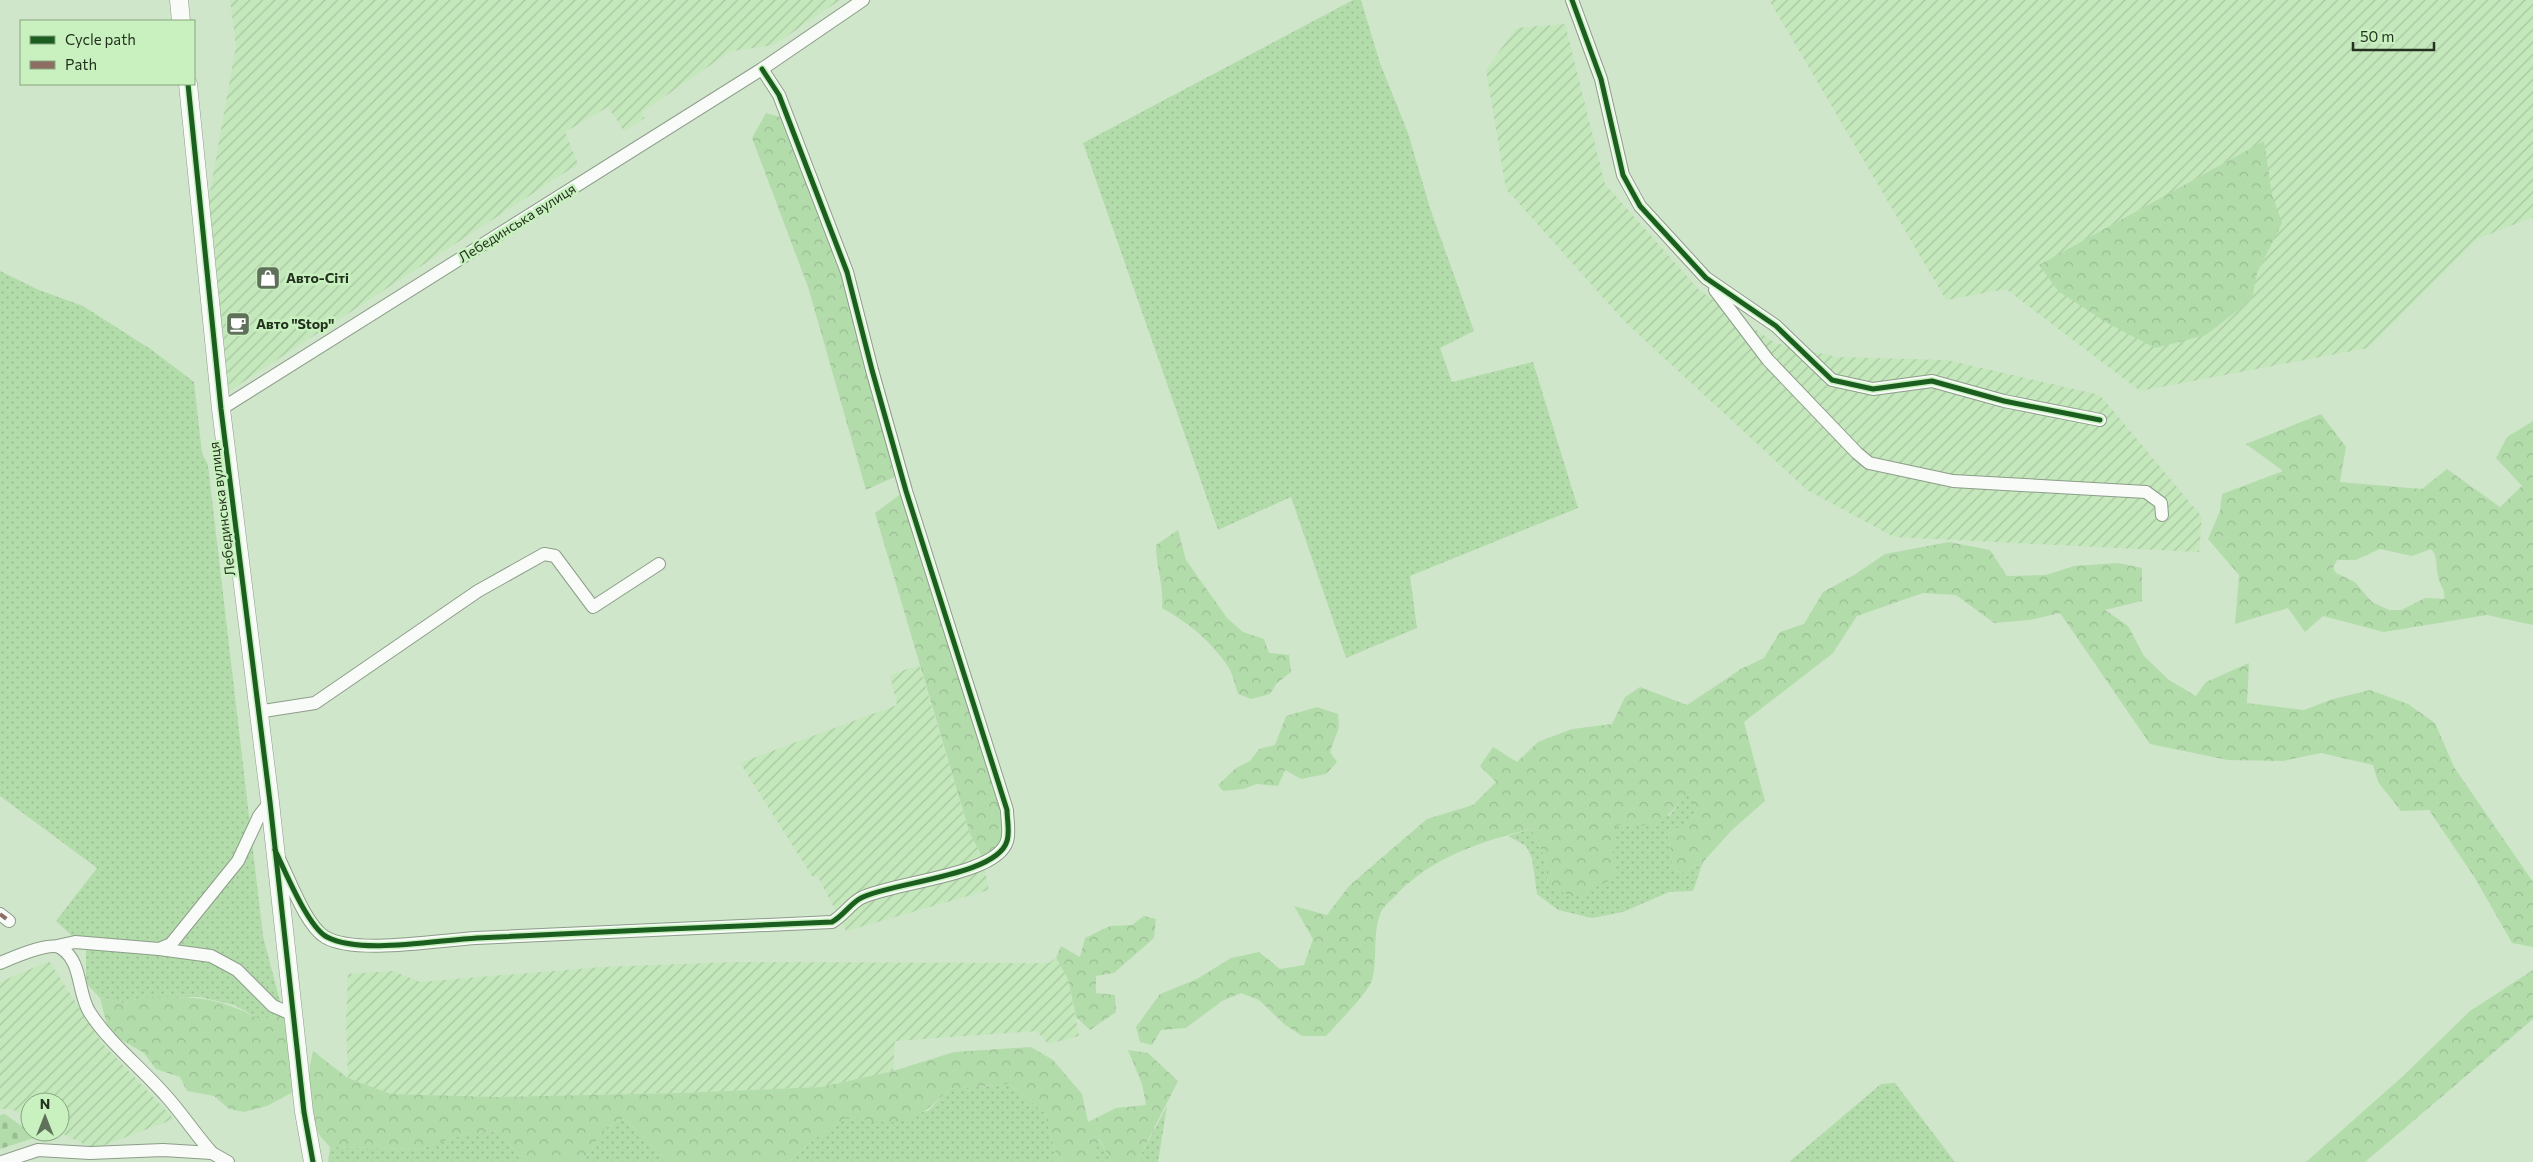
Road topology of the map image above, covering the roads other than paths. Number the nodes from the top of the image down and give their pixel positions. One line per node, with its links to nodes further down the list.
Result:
1 (179, 0): 4 (street)
2 (863, 0): 5 (street, Лебединська вулиця)
3 (1572, 0): 7 (street)
4 (181, 20)
5 (762, 68): 8 (street, Лебединська вулиця); 14 (street)
6 (188, 85): 8 (street, Лебединська вулиця)
7 (1706, 278): 9 (street); 10 (street)
8 (221, 410): 12 (street, Лебединська вулиця)
9 (2100, 420)
10 (2162, 515)
11 (659, 564): 12 (street)
12 (257, 712): 13 (street, Лебединська вулиця)
13 (270, 802): 14 (street, Лебединська вулиця); 16 (street)
14 (275, 850): 18 (street, Лебединська вулиця)
15 (57, 946): 16 (street); 17 (street); 19 (street)
16 (159, 949): 18 (street)
17 (0, 963)
18 (294, 1015): 22 (street, Лебединська вулиця)
19 (212, 1152): 20 (street); 21 (street)
20 (2, 1162)
21 (228, 1162)
22 (313, 1162)

